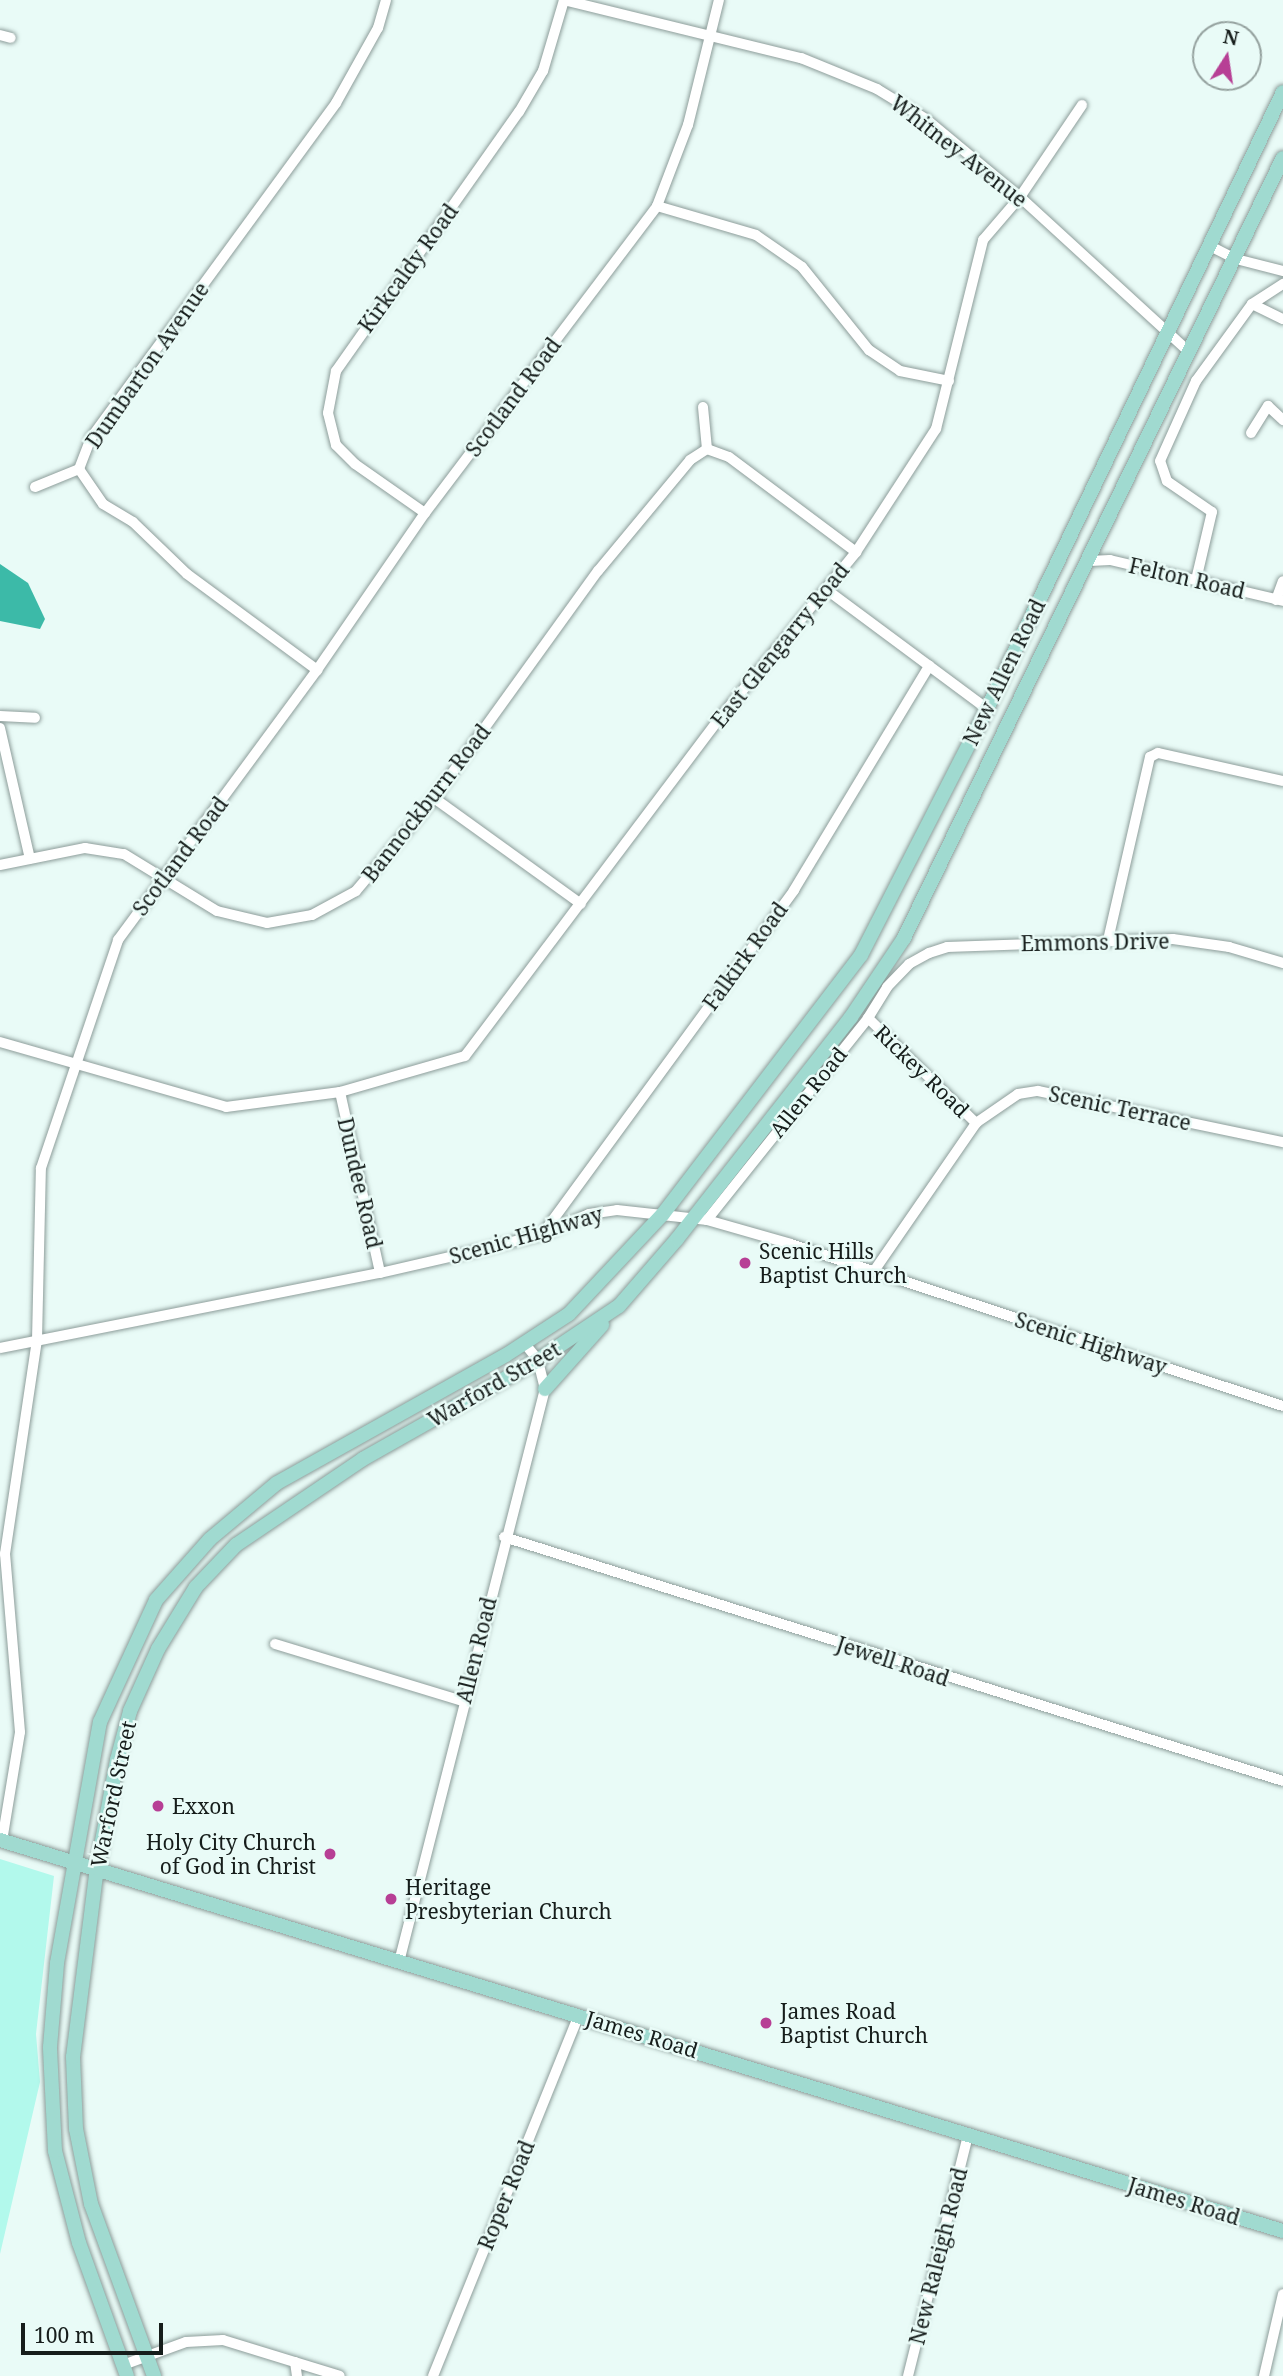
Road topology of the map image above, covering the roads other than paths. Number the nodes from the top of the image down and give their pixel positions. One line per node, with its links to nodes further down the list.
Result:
1 (386, 0): 23 (street, Dumbarton Avenue)
2 (564, 0): 4 (street, Whitney Avenue); 25 (street, Kirkcaldy Road)
3 (719, 0): 4 (street, Scotland Road)
4 (709, 36): 8 (street, Whitney Avenue); 9 (street, Scotland Road)
5 (1283, 92): 10 (main road, New Allen Road)
6 (1082, 105): 8 (street, East Glengarry Road)
7 (1283, 158): 11 (main road, New Allen Road)
8 (1020, 197): 16 (street, Whitney Avenue); 18 (street, East Glengarry Road)
9 (657, 206): 18 (street); 25 (street, Scotland Road)
10 (1210, 246): 11 (street); 16 (main road, New Allen Road)
11 (1236, 259): 12 (street); 17 (main road, New Allen Road)
12 (1283, 271)
13 (1283, 284): 14 (street)
14 (1251, 304): 15 (street); 28 (street)
15 (1283, 319)
16 (1168, 331): 17 (street, Whitney Avenue); 34 (main road, New Allen Road)
17 (1188, 351): 27 (main road, New Allen Road)
18 (949, 381): 26 (street, East Glengarry Road)
19 (703, 407): 22 (street)
20 (1283, 420): 21 (street)
21 (1251, 433)
22 (706, 449): 26 (street); 39 (street, Bannockburn Road)
23 (79, 469): 24 (street); 33 (street, Dumbarton Avenue)
24 (35, 487)
25 (425, 513): 33 (street, Scotland Road)
26 (856, 552): 30 (street, East Glengarry Road)
27 (1090, 561): 28 (street, Felton Road); 54 (main road, New Allen Road)
28 (1196, 580): 31 (street, Felton Road)
29 (1283, 581): 31 (street)
30 (827, 590): 32 (street); 43 (street, East Glengarry Road)
31 (1280, 600)
32 (929, 666): 34 (street); 55 (street, Falkirk Road)
33 (317, 670): 42 (street, Scotland Road)
34 (987, 709): 53 (main road, New Allen Road)
35 (0, 716): 36 (street)
36 (35, 718)
37 (0, 728): 40 (street)
38 (1283, 780): 44 (street)
39 (434, 798): 42 (street, Bannockburn Road); 43 (street)
40 (30, 859): 41 (street, Bannockburn Road); 42 (street, Bannockburn Road)
41 (0, 865)
42 (164, 880): 49 (street, Scotland Road)
43 (581, 904): 50 (street, East Glengarry Road)
44 (1108, 940): 45 (street, Emmons Drive); 46 (street, Emmons Drive)
45 (1283, 963)
46 (909, 964): 47 (street, Allen Road)
47 (868, 1018): 51 (street, Rickey Road); 54 (street, Allen Road)
48 (0, 1042): 49 (street)
49 (74, 1064): 50 (street); 59 (street, Scotland Road)
50 (340, 1093): 57 (street, Dundee Road)
51 (976, 1123): 52 (street, Scenic Terrace); 56 (street, Scenic Terrace)
52 (1283, 1142)
53 (663, 1214): 54 (street, Scenic Highway); 55 (street, Scenic Highway); 60 (main road, Warford Street)
54 (700, 1219): 56 (street, Scenic Highway); 58 (main road, Warford Street)
55 (542, 1234): 57 (street, Scenic Highway)
56 (874, 1271): 64 (street, Scenic Highway)
57 (380, 1273): 59 (street, Scenic Highway)
58 (618, 1306): 62 (main road, Warford Street); 63 (main road)
59 (37, 1340): 61 (street, Scenic Highway); 69 (street, Scotland Road)
60 (525, 1344): 62 (street, Allen Road); 70 (main road, Warford Street)
61 (0, 1348)
62 (538, 1360): 63 (street, Allen Road); 71 (main road, Warford Street)
63 (545, 1390): 65 (street, Allen Road)
64 (1283, 1406)
65 (504, 1537): 67 (street, Allen Road); 68 (street, Jewell Road)
66 (275, 1644): 67 (street)
67 (463, 1701): 72 (street, Allen Road)
68 (1283, 1781)
69 (1, 1841): 70 (main road, James Road)
70 (75, 1861): 71 (main road, James Road); 79 (main road, Warford Street)
71 (97, 1868): 72 (main road, James Road); 77 (main road, Warford Street)
72 (399, 1962): 73 (main road, James Road)
73 (579, 2015): 74 (main road, James Road); 83 (street, Roper Road)
74 (968, 2136): 75 (main road, James Road); 84 (street, New Raleigh Road)
75 (1283, 2231)
76 (1283, 2294): 85 (street)
77 (146, 2355): 78 (street); 79 (street); 80 (main road, Warford Street)
78 (295, 2362): 81 (street); 82 (street)
79 (125, 2370)
80 (154, 2376)
81 (297, 2376)
82 (340, 2376)
83 (433, 2376)
84 (908, 2376)
85 (1264, 2376)

